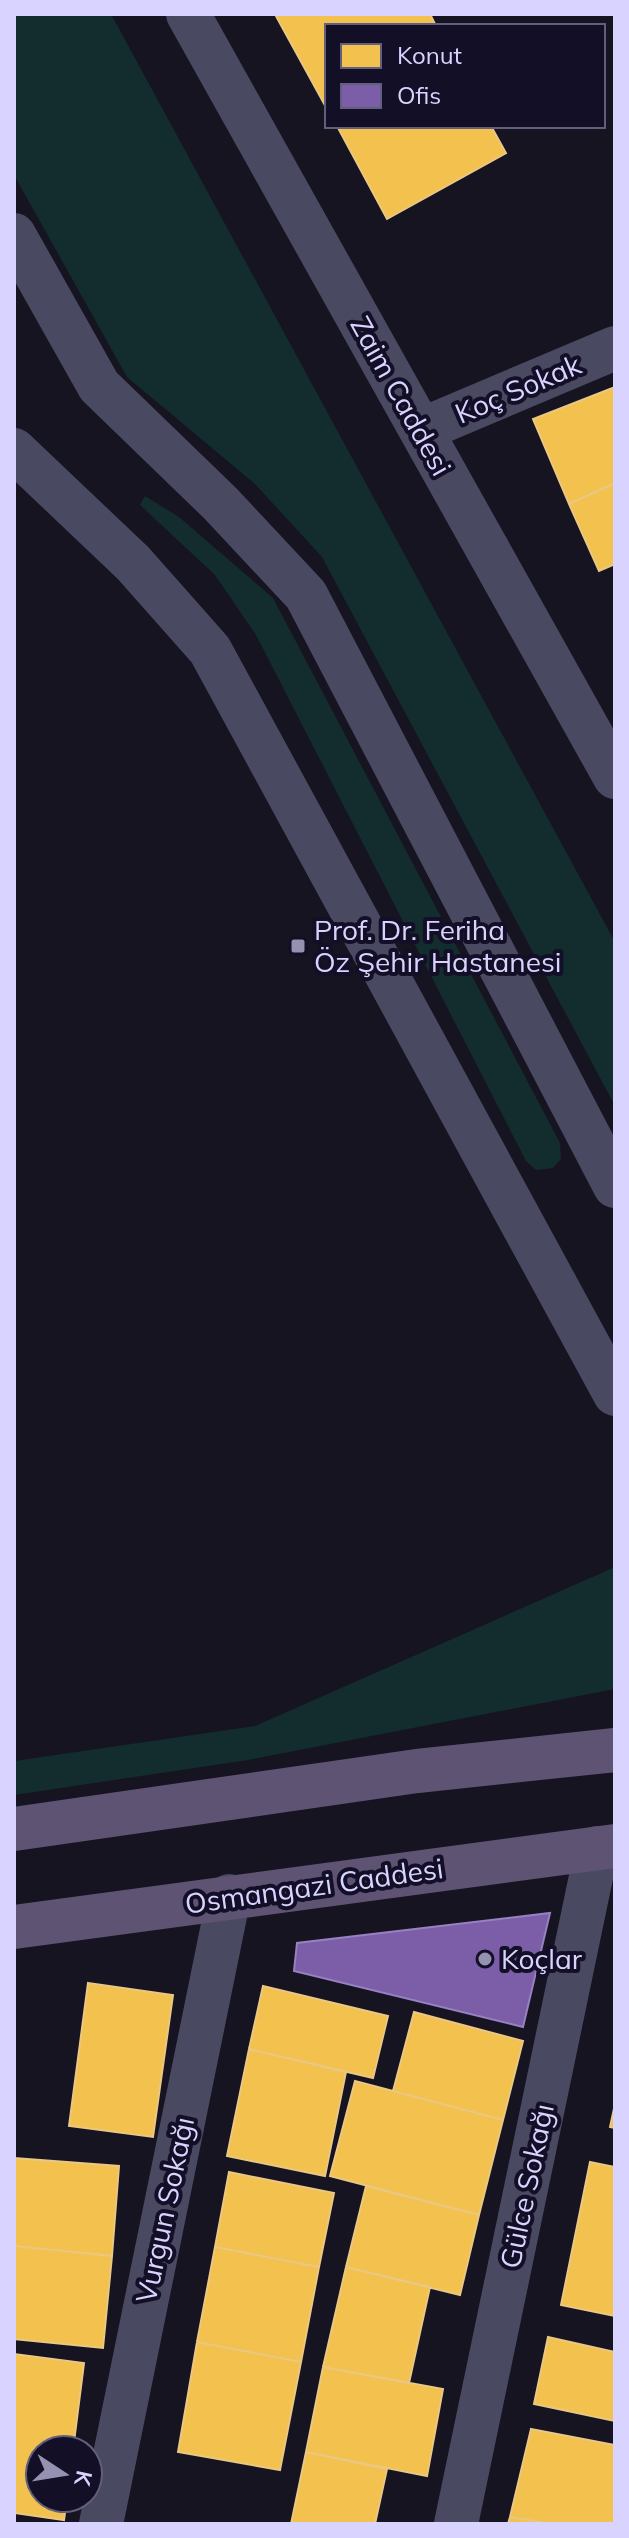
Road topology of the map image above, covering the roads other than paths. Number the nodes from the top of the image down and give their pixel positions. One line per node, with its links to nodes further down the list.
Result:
1 (188, 14): 4 (street, Zaim Caddesi)
2 (14, 235): 7 (street)
3 (615, 348): 4 (street, Koç Sokak)
4 (421, 430): 6 (street, Zaim Caddesi)
5 (14, 450): 8 (street)
6 (614, 773)
7 (615, 1186)
8 (615, 1394)
9 (615, 1750): 10 (main road)
10 (14, 1829)
11 (606, 1847): 12 (main road, Osmangazi Caddesi); 15 (street, Gülce Sokağı)
12 (229, 1896): 13 (main road, Osmangazi Caddesi); 14 (street, Vurgun Sokağı)
13 (14, 1927)
14 (101, 2524)
15 (456, 2524)

